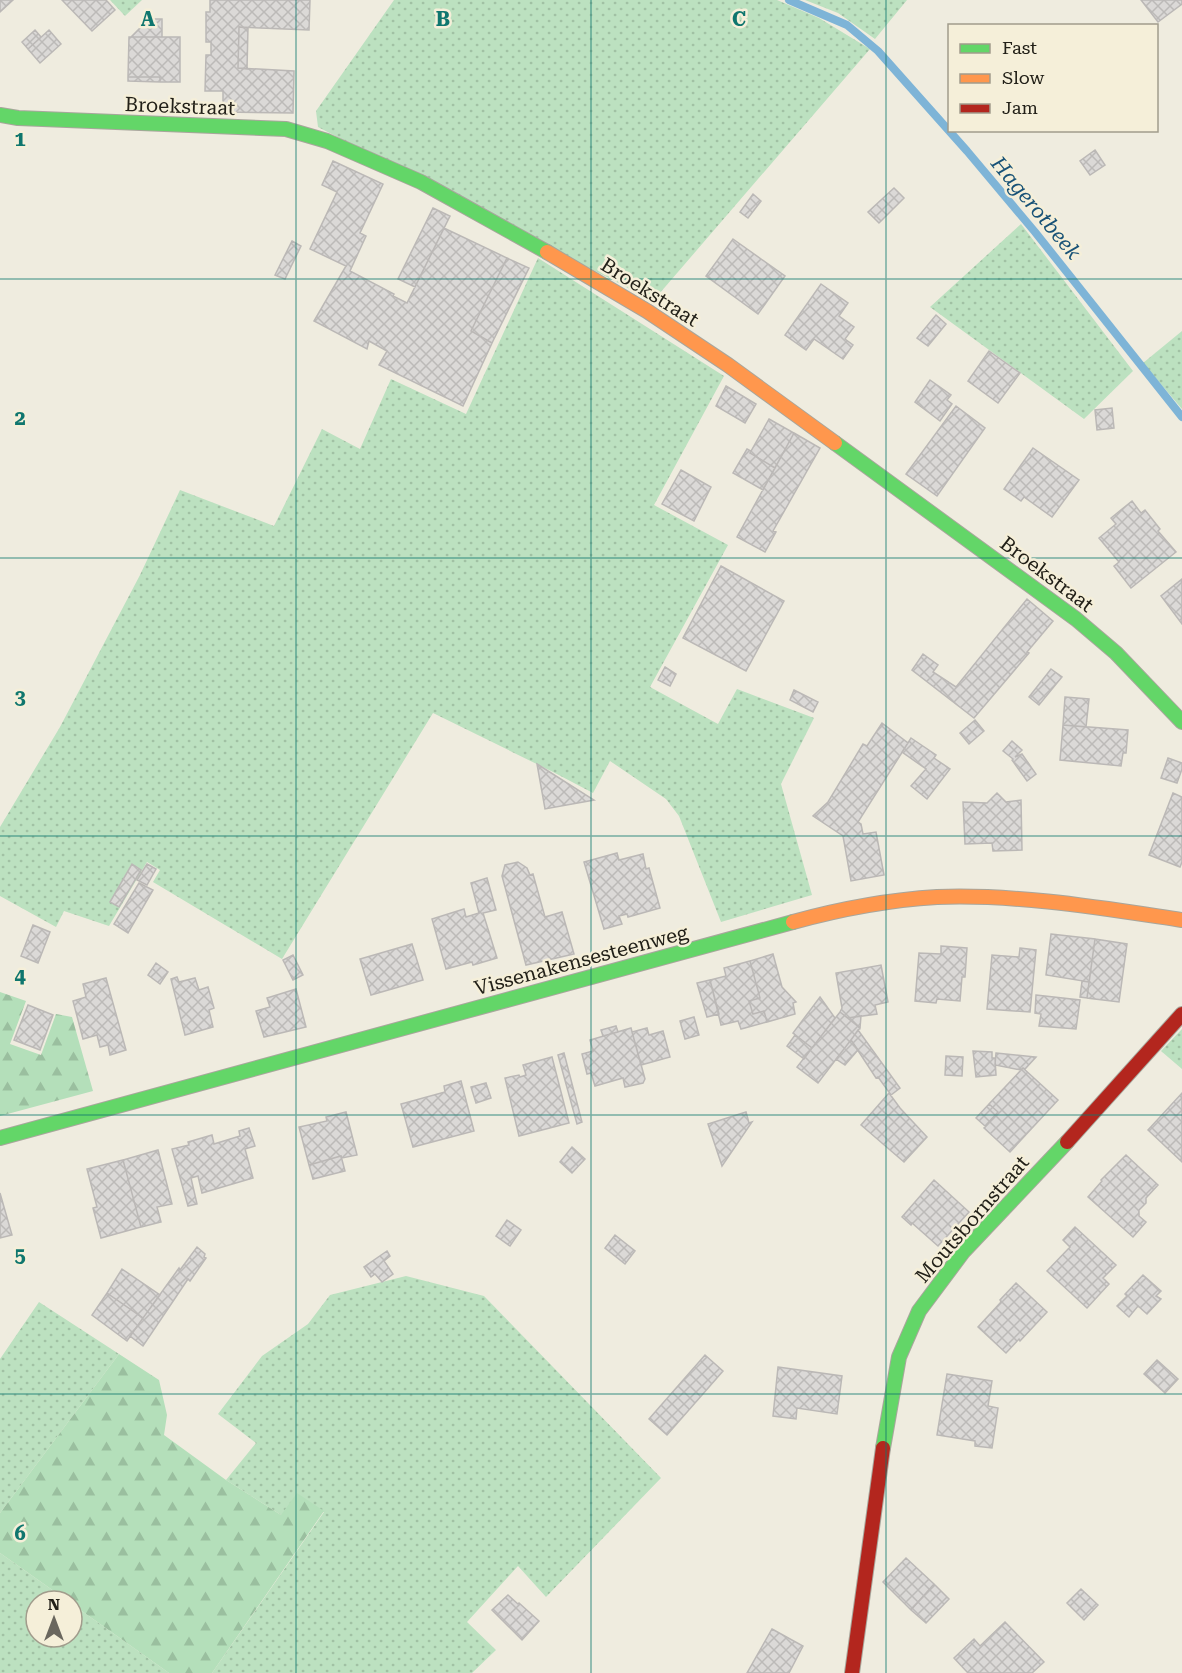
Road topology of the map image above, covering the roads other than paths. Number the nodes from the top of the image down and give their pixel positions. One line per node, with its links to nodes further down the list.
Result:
1 (0, 115): 2 (street, Broekstraat)
2 (1182, 722)
3 (1182, 920): 5 (street, Vissenakensesteenweg)
4 (1182, 1014): 6 (street, Moutsbornstraat)
5 (0, 1138)
6 (852, 1673)

